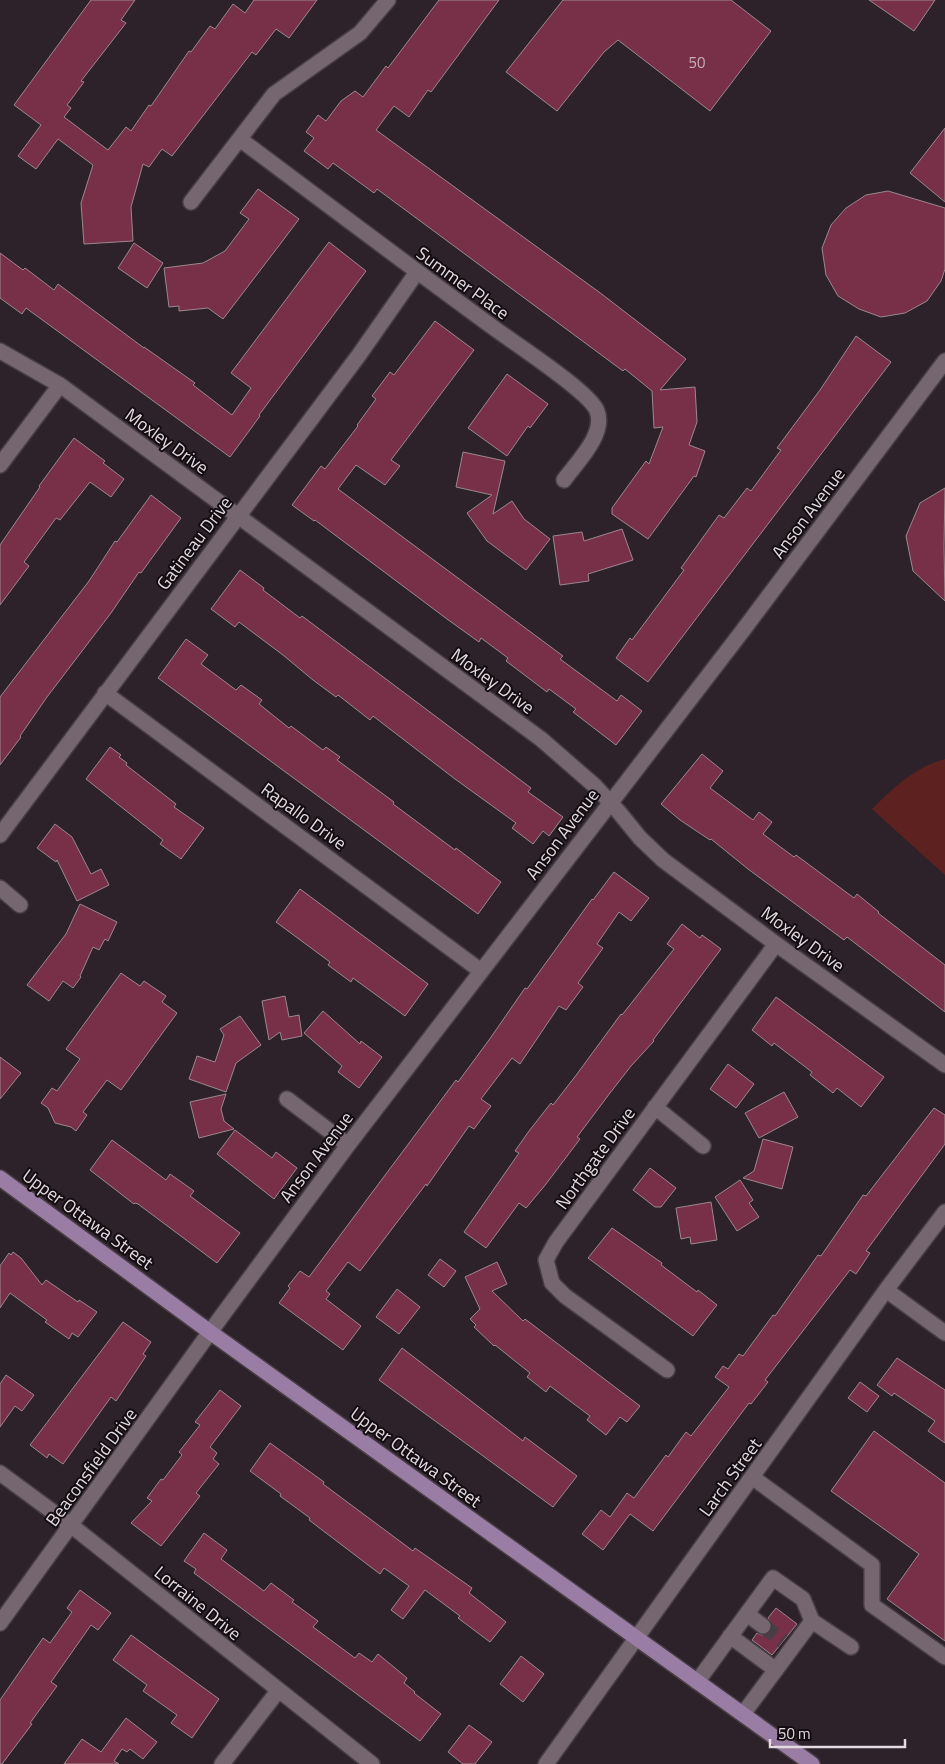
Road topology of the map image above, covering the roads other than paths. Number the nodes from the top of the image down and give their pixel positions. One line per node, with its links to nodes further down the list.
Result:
1 (388, 0): 2 (street)
2 (240, 140): 3 (street); 4 (street, Summer Place)
3 (191, 202)
4 (417, 272): 9 (street, Summer Place); 10 (street, Gatineau Drive)
5 (0, 351): 7 (street, Moxley Drive)
6 (945, 361): 12 (street, Anson Avenue)
7 (60, 385): 8 (street); 10 (street, Moxley Drive)
8 (0, 465)
9 (564, 480)
10 (238, 516): 11 (street, Gatineau Drive); 12 (street, Moxley Drive)
11 (105, 692): 13 (street, Gatineau Drive); 17 (street, Rapallo Drive)
12 (610, 802): 16 (street, Moxley Drive); 17 (street, Anson Avenue)
13 (0, 835)
14 (0, 888): 15 (street)
15 (20, 905)
16 (776, 944): 18 (street, Moxley Drive); 20 (street, Northgate Drive)
17 (481, 970): 21 (street, Anson Avenue)
18 (945, 1064)
19 (287, 1099): 21 (street)
20 (655, 1107): 22 (street); 28 (street, Northgate Drive)
21 (348, 1145): 26 (street, Anson Avenue)
22 (703, 1146)
23 (0, 1178): 26 (main road, Upper Ottawa Street)
24 (945, 1212): 25 (street, Larch Street)
25 (886, 1290): 27 (street); 30 (street, Larch Street)
26 (210, 1332): 31 (street, Beaconsfield Drive); 37 (main road, Upper Ottawa Street)
27 (945, 1333)
28 (667, 1370)
29 (0, 1473): 31 (street, Lorraine Drive)
30 (752, 1477): 37 (street, Larch Street); 39 (street)
31 (72, 1526): 34 (street, Beaconsfield Drive); 42 (street, Lorraine Drive)
32 (747, 1614): 33 (street); 35 (street); 36 (street)
33 (812, 1621): 38 (street); 40 (street)
34 (0, 1623)
35 (763, 1626)
36 (730, 1636): 40 (street); 41 (street)
37 (638, 1639): 41 (main road, Upper Ottawa Street); 46 (street, Larch Street)
38 (851, 1647)
39 (945, 1657)
40 (776, 1670): 43 (street)
41 (697, 1682): 43 (main road, Upper Ottawa Street)
42 (278, 1691): 44 (street); 45 (street, Lorraine Drive)
43 (743, 1714): 47 (main road, Upper Ottawa Street)
44 (222, 1764)
45 (372, 1764)
46 (546, 1764)
47 (812, 1764)

